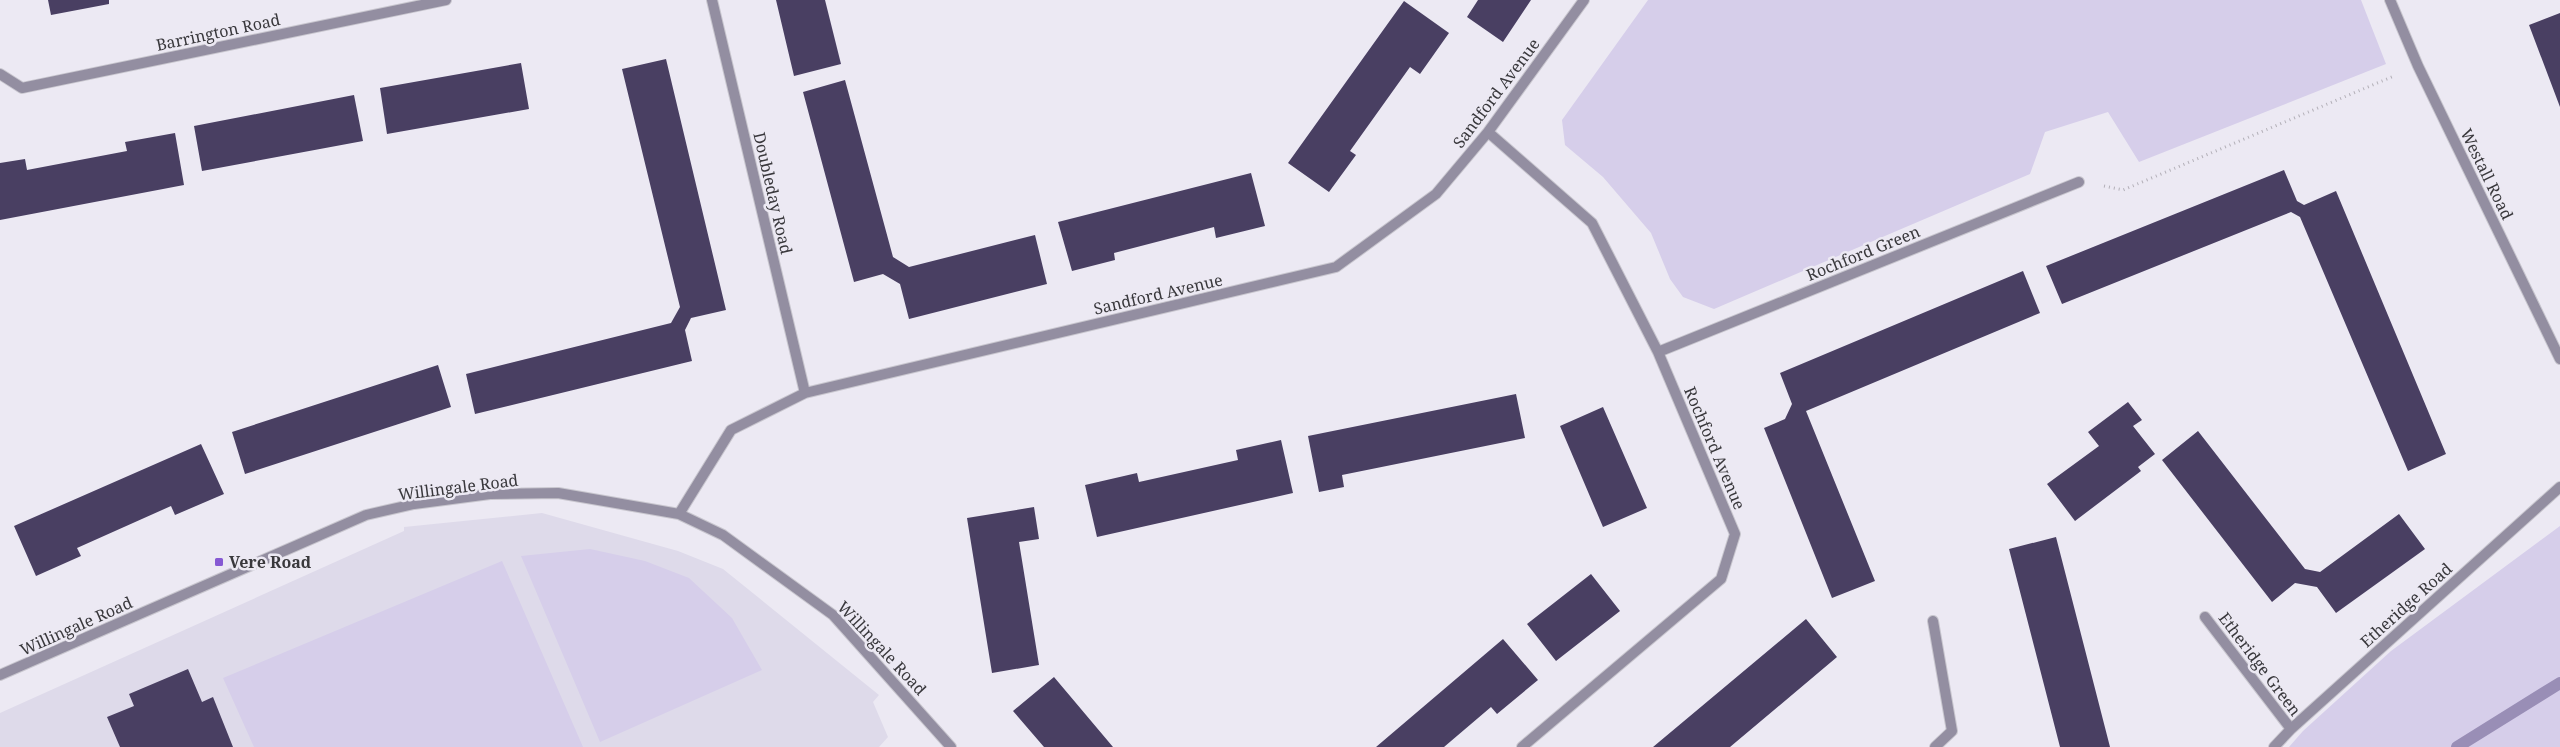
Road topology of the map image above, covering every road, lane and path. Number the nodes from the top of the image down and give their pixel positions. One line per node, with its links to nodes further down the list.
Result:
1 (446, 0): 6 (street, Barrington Road)
2 (712, 0): 11 (street, Doubleday Road)
3 (1584, 0): 7 (street, Sandford Avenue)
4 (2390, 0): 5 (street, Westall Road)
5 (2418, 66): 8 (path); 10 (street, Westall Road)
6 (0, 74)
7 (1488, 132): 9 (street, Rochford Avenue); 11 (street, Sandford Avenue)
8 (2078, 182): 9 (street, Rochford Green)
9 (1658, 352): 19 (street, Rochford Avenue)
10 (2560, 358)
11 (805, 393): 13 (street, Sandford Avenue)
12 (2560, 487): 17 (street, Etheridge Road)
13 (679, 514): 16 (street, Willingale Road); 18 (street, Willingale Road)
14 (2206, 617): 17 (street, Etheridge Green)
15 (1932, 621): 20 (street)
16 (0, 675)
17 (2290, 729): 21 (street, Etheridge Road)
18 (951, 747)
19 (1522, 747)
20 (1936, 747)
21 (2274, 747)

